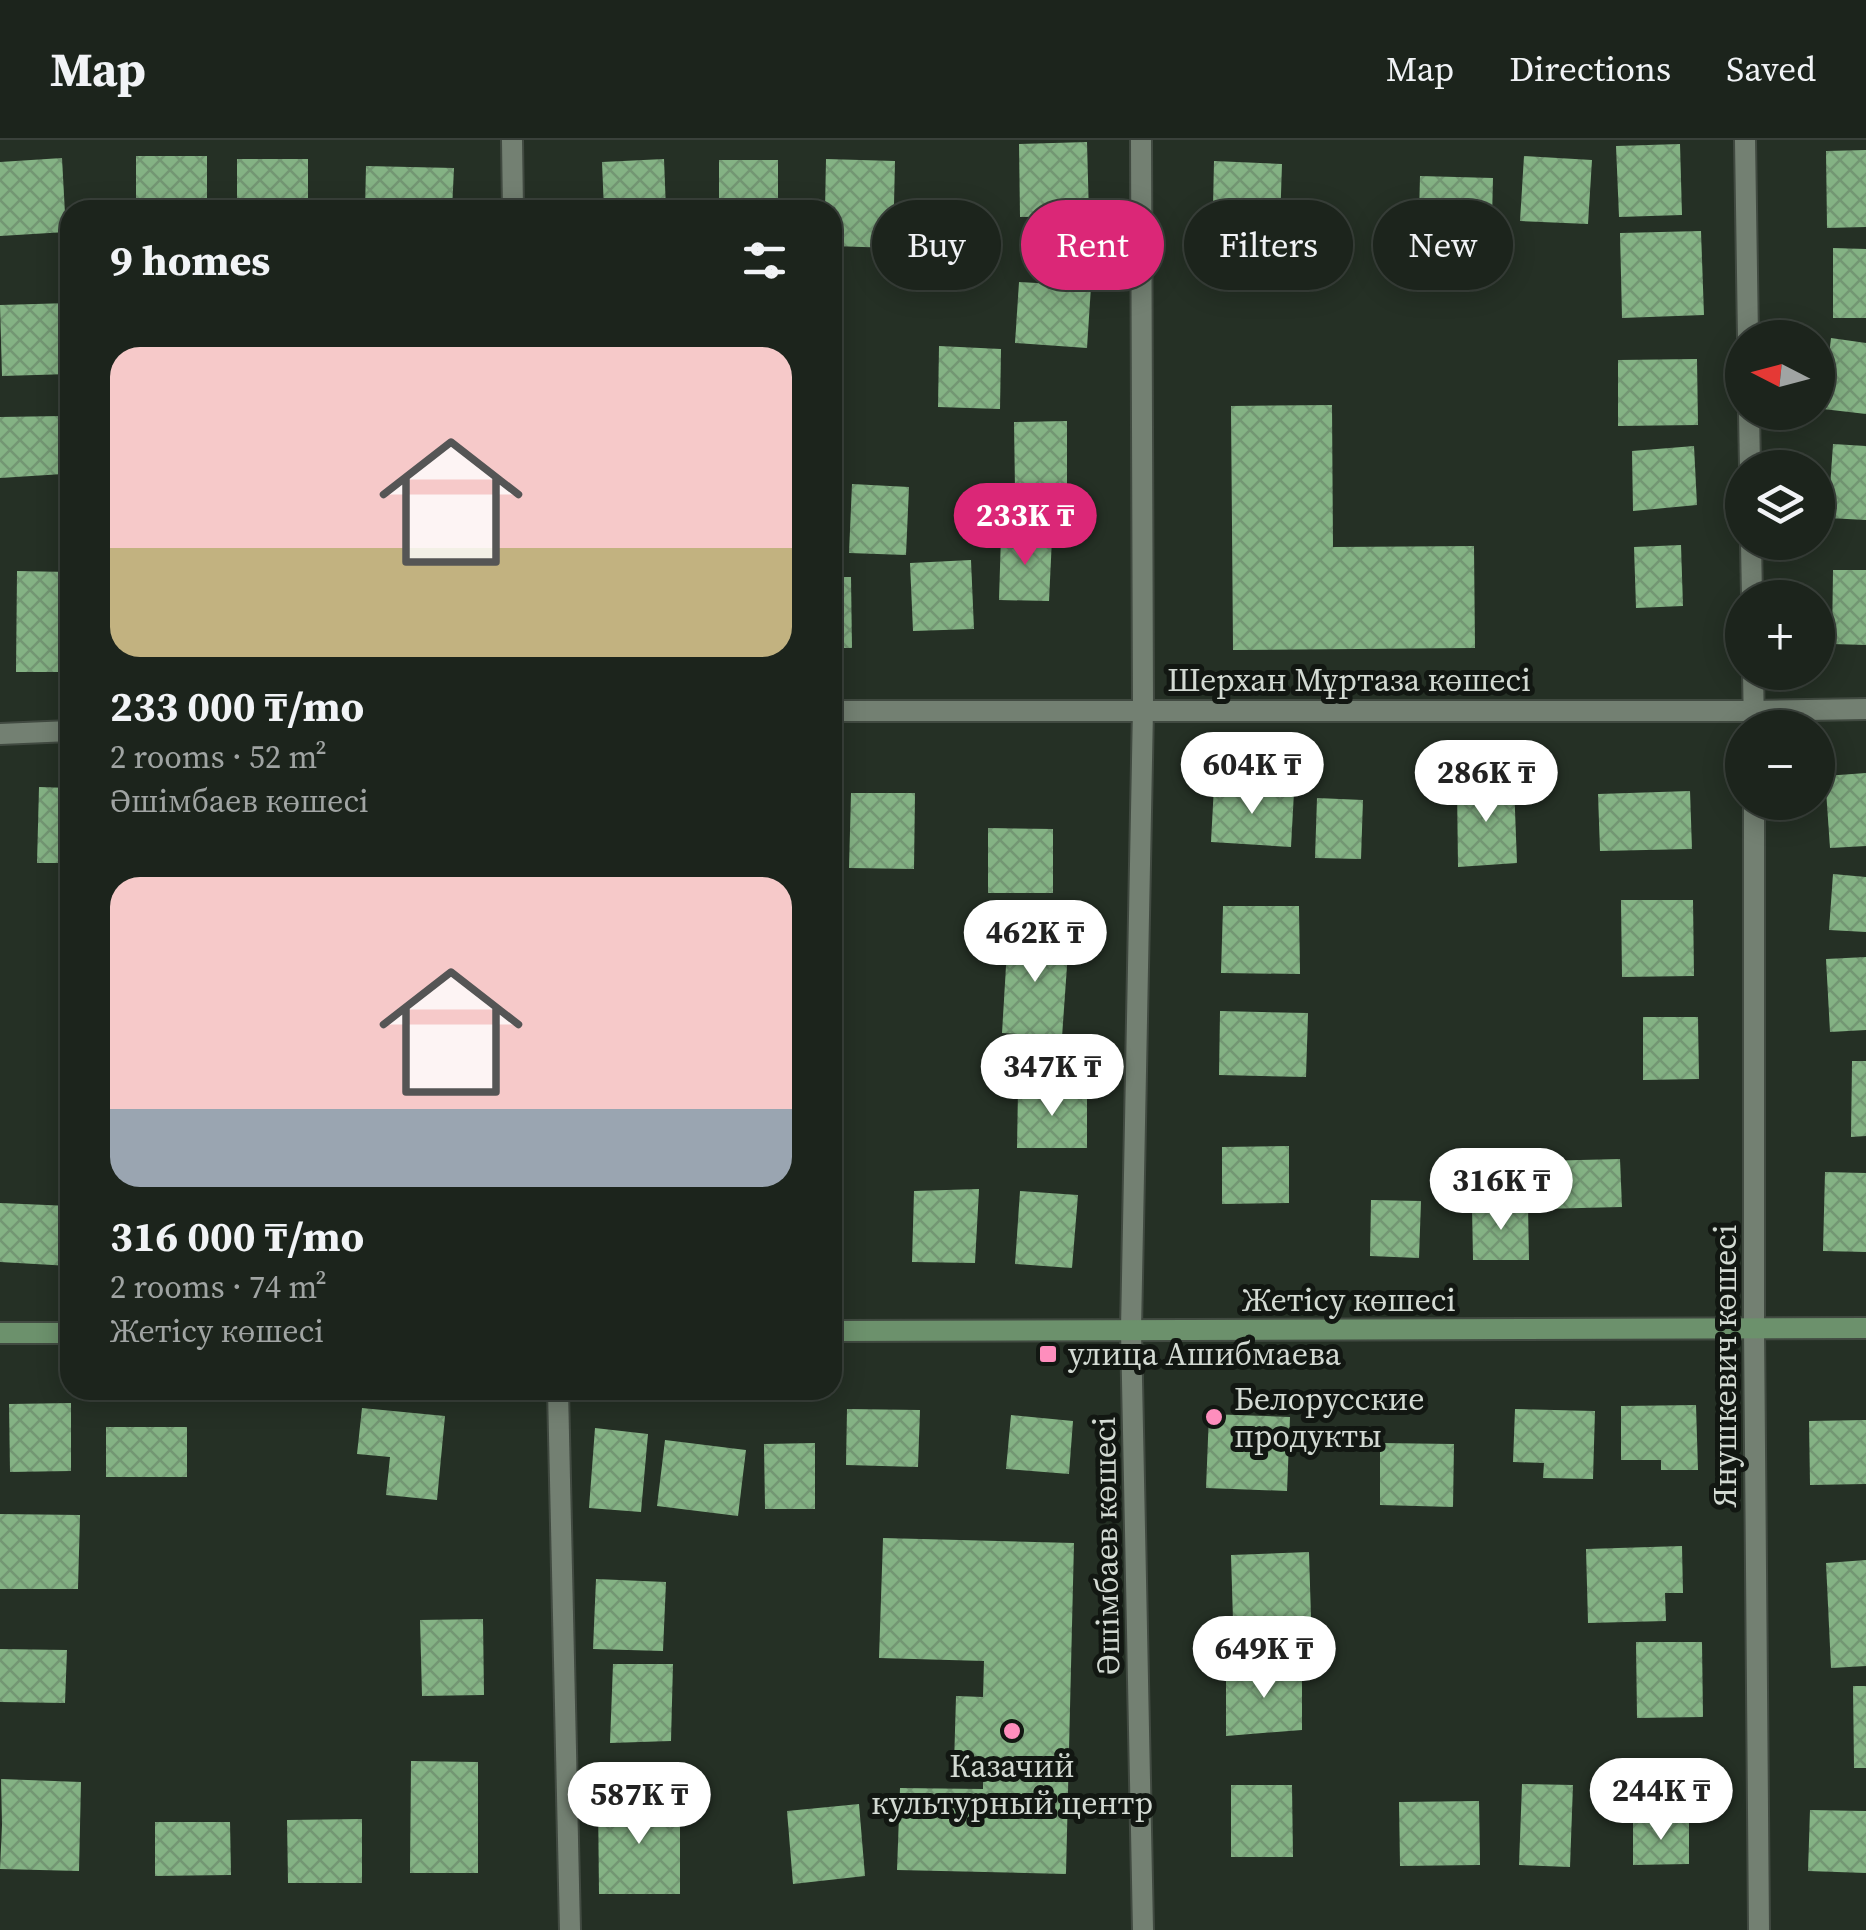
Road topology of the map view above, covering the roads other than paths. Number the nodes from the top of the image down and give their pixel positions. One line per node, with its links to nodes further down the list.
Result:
1 (512, 140): 4 (street)
2 (1141, 140): 7 (street, Әшімбаев көшесі)
3 (1745, 140): 5 (street)
4 (513, 200)
5 (1748, 320)
6 (1866, 708): 9 (street, Шерхан Мұртаза көшесі)
7 (1143, 710): 8 (street, Шерхан Мұртаза көшесі); 10 (street, Шерхан Мұртаза көшесі); 16 (street, Әшімбаев көшесі)
8 (842, 711)
9 (1835, 711)
10 (1725, 719)
11 (60, 731): 12 (street)
12 (0, 734)
13 (1754, 820): 14 (street, Янушкевич көшесі)
14 (1754, 1328): 15 (main road, Жетісу көшесі); 16 (main road, Жетісу көшесі); 23 (street, Янушкевич көшесі)
15 (1866, 1328)
16 (1132, 1330): 17 (main road, Жетісу көшесі); 22 (street, Әшімбаев көшесі)
17 (842, 1331)
18 (60, 1332): 19 (main road)
19 (0, 1333)
20 (558, 1400): 21 (street)
21 (570, 1930)
22 (1143, 1930)
23 (1759, 1930)

